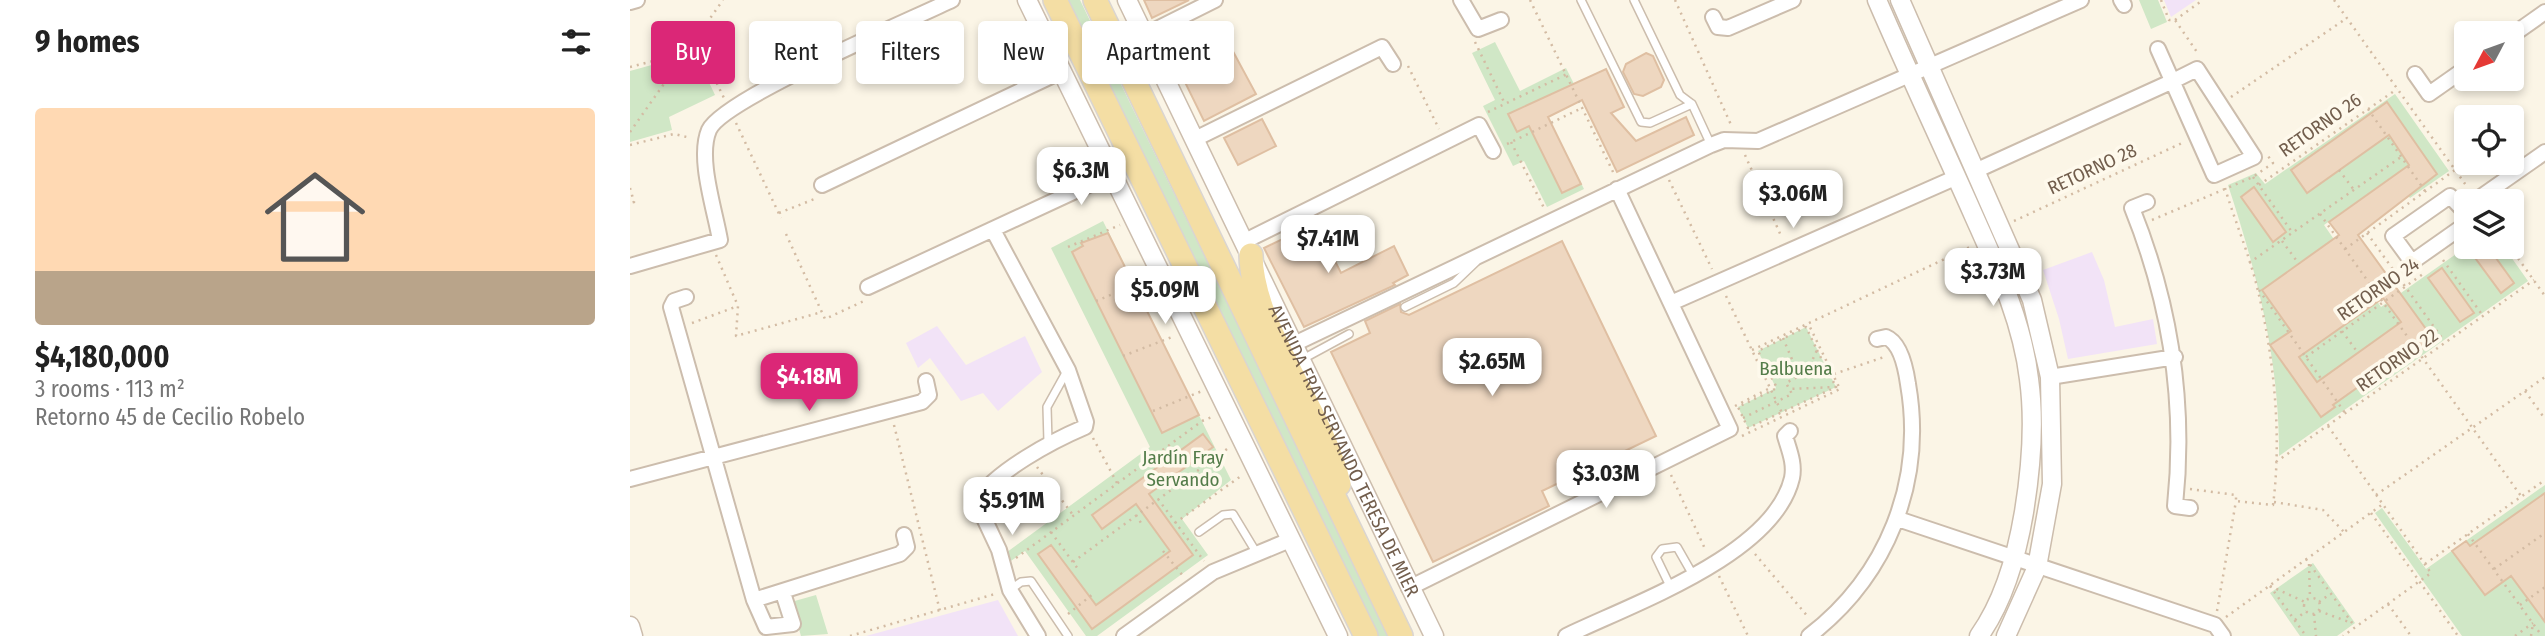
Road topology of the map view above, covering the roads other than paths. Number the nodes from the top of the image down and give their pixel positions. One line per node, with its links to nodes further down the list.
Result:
1 (637, 0): 15 (street)
2 (952, 0): 50 (street)
3 (1027, 0): 19 (street)
4 (1055, 0): 91 (main road)
5 (1095, 0): 70 (main road, AVENIDA FRAY SERVANDO TERESA DE MIER)
6 (1127, 0): 20 (street, AVENIDA FRAY SERVANDO TERESA DE MIER)
7 (1215, 0): 21 (street)
8 (1461, 0): 18 (street)
9 (1581, 0): 33 (lane)
10 (1634, 0): 33 (lane)
11 (1793, 0): 17 (street)
12 (1877, 0): 27 (street)
13 (1899, 0): 25 (street)
14 (2081, 0): 25 (street)
15 (630, 2)
16 (2545, 12): 22 (street)
17 (1713, 17)
18 (1501, 20)
19 (1037, 21)
20 (1136, 21)
21 (1173, 21)
22 (2524, 27)
23 (2158, 49): 29 (street)
24 (1392, 64): 34 (street)
25 (1928, 65): 27 (street); 38 (street)
26 (2414, 74): 28 (street)
27 (1910, 75): 35 (street); 40 (street)
28 (2454, 76)
29 (2173, 81): 29 (street); 38 (street)
30 (1068, 83): 39 (street)
31 (1035, 84): 41 (street)
32 (1167, 84): 34 (street, AVENIDA FRAY SERVANDO TERESA DE MIER)
33 (1692, 104): 35 (lane)
34 (1195, 139): 47 (street, AVENIDA FRAY SERVANDO TERESA DE MIER)
35 (1711, 145): 42 (street)
36 (1493, 151): 47 (street)
37 (2545, 152): 43 (street)
38 (1975, 171): 49 (street)
39 (1112, 174): 46 (street); 73 (street)
40 (1956, 177): 51 (street); 54 (street)
41 (822, 185)
42 (1617, 189): 48 (street); 54 (street)
43 (2496, 189)
44 (2147, 202): 59 (street)
45 (2469, 209): 45 (street)
46 (993, 230): 52 (street); 61 (street)
47 (1248, 248): 58 (street, AVENIDA FRAY SERVANDO TERESA DE MIER); 70 (main road)
48 (1487, 252): 55 (lane); 58 (street)
49 (2017, 264): 51 (street); 62 (street)
50 (630, 266)
51 (1998, 271): 75 (street)
52 (868, 287)
53 (686, 297): 66 (street)
54 (1671, 303): 79 (street)
55 (1405, 307)
56 (1349, 334): 60 (lane)
57 (1877, 339): 69 (street)
58 (1292, 345): 60 (street, AVENIDA FRAY SERVANDO TERESA DE MIER)
59 (2175, 357): 62 (street); 68 (street)
60 (1300, 363): 79 (street, AVENIDA FRAY SERVANDO TERESA DE MIER)
61 (1068, 370): 65 (lane); 65 (street)
62 (2050, 377): 76 (street)
63 (926, 381): 66 (street)
64 (1790, 431): 77 (street)
65 (1048, 442): 80 (street)
66 (713, 457): 67 (street); 82 (street)
67 (630, 479)
68 (2190, 508)
69 (1898, 519): 75 (street); 85 (street)
70 (1350, 531): 92 (main road, AVENIDA FRAY SERVANDO TERESA DE MIER)
71 (1199, 532): 74 (lane)
72 (904, 535): 81 (street)
73 (1290, 540): 74 (street); 90 (street)
74 (1256, 552): 89 (street)
75 (2014, 560): 76 (street); 95 (street)
76 (2037, 567): 84 (street); 96 (street)
77 (1693, 575): 78 (street); 78 (lane)
78 (1670, 586): 94 (street)
79 (1409, 588): 93 (street, AVENIDA FRAY SERVANDO TERESA DE MIER)
80 (1010, 590): 87 (street); 88 (lane)
81 (783, 593): 82 (street); 82 (street)
82 (754, 600)
83 (630, 626): 86 (street)
84 (2219, 630)
85 (1813, 632)
86 (633, 636)
87 (1038, 636)
88 (1068, 636)
89 (1124, 636)
90 (1338, 636)
91 (1366, 636)
92 (1401, 636)
93 (1434, 636)
94 (1566, 636)
95 (1979, 636)
96 (2006, 636)

